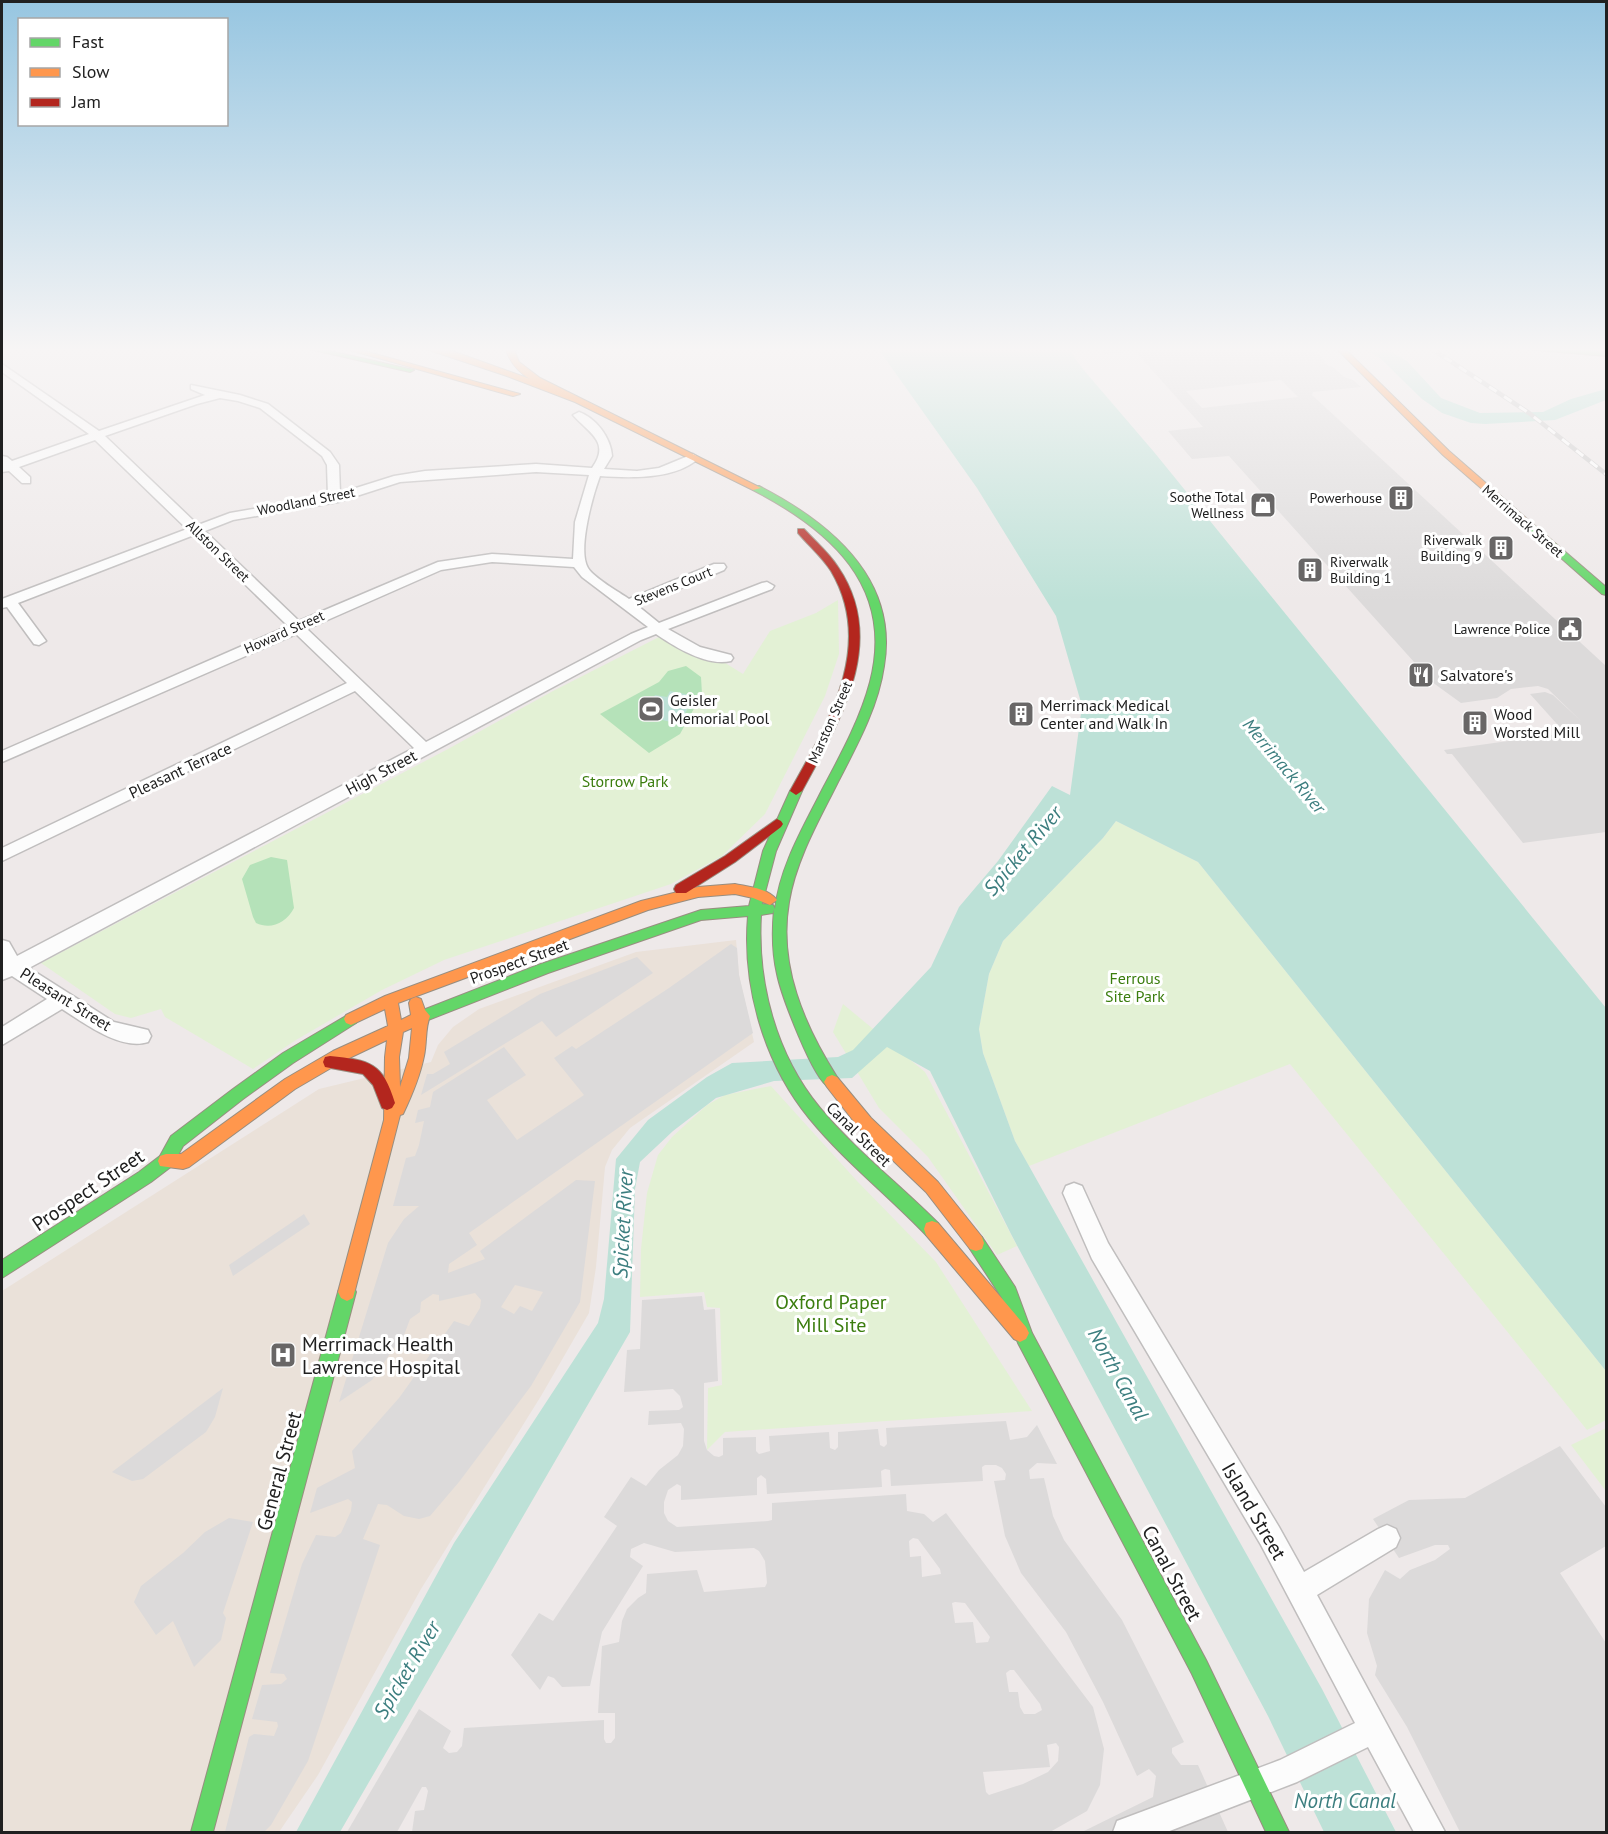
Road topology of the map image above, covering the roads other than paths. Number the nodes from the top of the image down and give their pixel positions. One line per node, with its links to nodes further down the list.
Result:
1 (94, 433): 8 (street, Allston Street)
2 (104, 433): 8 (street)
3 (298, 433): 14 (street)
4 (597, 433): 12 (street)
5 (615, 433): 11 (main road, Marston Street)
6 (641, 433): 9 (main road, Marston Street)
7 (1425, 433): 19 (main road, Merrimack Street)
8 (97, 435): 10 (street); 15 (street, Allston Street)
9 (693, 458): 11 (street, Woodland Street); 33 (main road, Marston Street)
10 (4, 464): 13 (street)
11 (680, 464): 12 (street, Woodland Street); 29 (main road, Marston Street)
12 (596, 472): 14 (street, Woodland Street); 16 (street)
13 (26, 480)
14 (334, 499): 15 (street, Woodland Street)
15 (196, 529): 20 (street, Woodland Street); 22 (street, Allston Street)
16 (578, 563): 21 (street); 22 (street, Howard Street)
17 (719, 567): 21 (street, Stevens Court)
18 (767, 586): 23 (street, High Street)
19 (1606, 592)
20 (5, 603): 24 (street)
21 (628, 605): 23 (street)
22 (296, 626): 26 (street, Allston Street); 28 (street, Howard Street)
23 (655, 628): 25 (street); 27 (street, High Street)
24 (39, 641)
25 (726, 658)
26 (357, 684): 27 (street, Allston Street); 30 (street, Pleasant Terrace)
27 (424, 748): 36 (street, High Street)
28 (2, 757)
29 (782, 820): 31 (main road, Marston Street); 32 (main road, Prospect Street)
30 (2, 855)
31 (756, 893): 32 (main road, Prospect Street); 33 (main road, Prospect Street); 34 (main road, Marston Street)
32 (646, 905): 37 (main road, Prospect Street)
33 (781, 905): 34 (main road, Prospect Street); 49 (main road, Canal Street)
34 (752, 913): 40 (main road, Prospect Street); 49 (main road, Canal Street)
35 (2, 947): 36 (street, Pleasant Street)
36 (7, 970): 38 (street, Pleasant Street)
37 (412, 990): 39 (main road, Prospect Street); 40 (main road, General Street)
38 (62, 999): 42 (street, Pleasant Street); 43 (street)
39 (390, 1000): 41 (main road, General Street); 46 (main road, Prospect Street)
40 (421, 1018): 41 (main road, Prospect Street); 45 (main road, General Street)
41 (396, 1030): 44 (main road, Prospect Street); 45 (main road, General Street)
42 (141, 1036)
43 (2, 1037)
44 (330, 1062): 45 (main road); 46 (main road, Prospect Street)
45 (392, 1120): 54 (main road, General Street)
46 (166, 1161): 48 (main road, Prospect Street)
47 (1074, 1193): 51 (street, Island Street)
48 (2, 1270)
49 (1023, 1336): 53 (main road, Canal Street)
50 (1388, 1538): 51 (street)
51 (1299, 1590): 52 (street, Island Street)
52 (1364, 1734): 53 (street); 57 (street, Island Street)
53 (1254, 1784): 55 (street); 56 (main road, Canal Street)
54 (202, 1833)
55 (1128, 1833)
56 (1278, 1833)
57 (1430, 1833)

